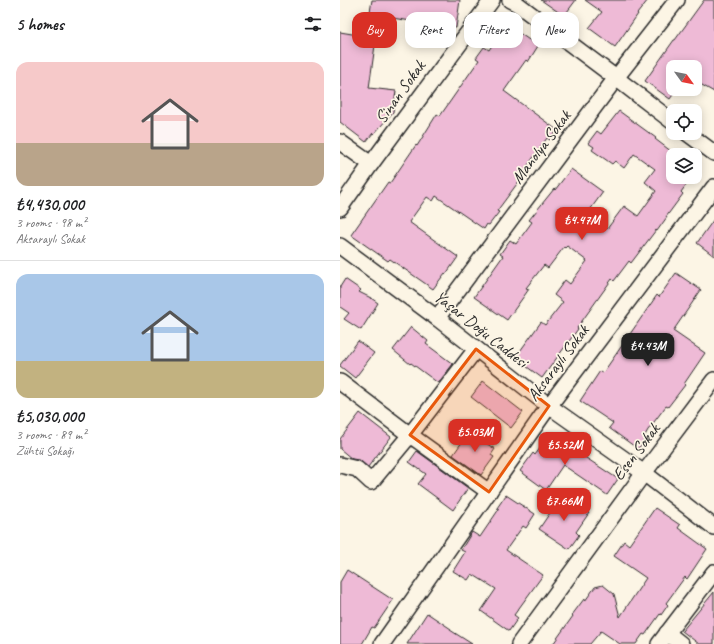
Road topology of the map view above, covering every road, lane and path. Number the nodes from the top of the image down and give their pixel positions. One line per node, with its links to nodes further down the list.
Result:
1 (492, 0): 9 (street, Sinan Sokak)
2 (510, 0): 4 (street)
3 (676, 0): 4 (street, Manolya Sokak)
4 (616, 78): 5 (street); 13 (street, Manolya Sokak)
5 (666, 117)
6 (696, 140): 8 (street)
7 (340, 142): 9 (street)
8 (714, 154)
9 (371, 164): 11 (street, Sinan Sokak)
10 (714, 187): 17 (street, Aksaraylı Sokak)
11 (340, 208)
12 (340, 246): 13 (street, Yaşar Doğu Caddesi)
13 (437, 318): 14 (street, Yaşar Doğu Caddesi)
14 (476, 349): 17 (street, Yaşar Doğu Caddesi); 18 (street)
15 (714, 380): 20 (street, Esen Sokak)
16 (340, 382): 18 (street)
17 (549, 406): 20 (street, Yaşar Doğu Caddesi); 21 (street, Aksaraylı Sokak)
18 (410, 435): 19 (street); 21 (street)
19 (340, 465)
20 (644, 473): 22 (street, Yaşar Doğu Caddesi); 26 (street, Esen Sokak)
21 (489, 492): 25 (street, Aksaraylı Sokak)
22 (714, 527)
23 (714, 572): 24 (street)
24 (663, 638): 27 (street)
25 (382, 644)
26 (519, 644)
27 (681, 644)

